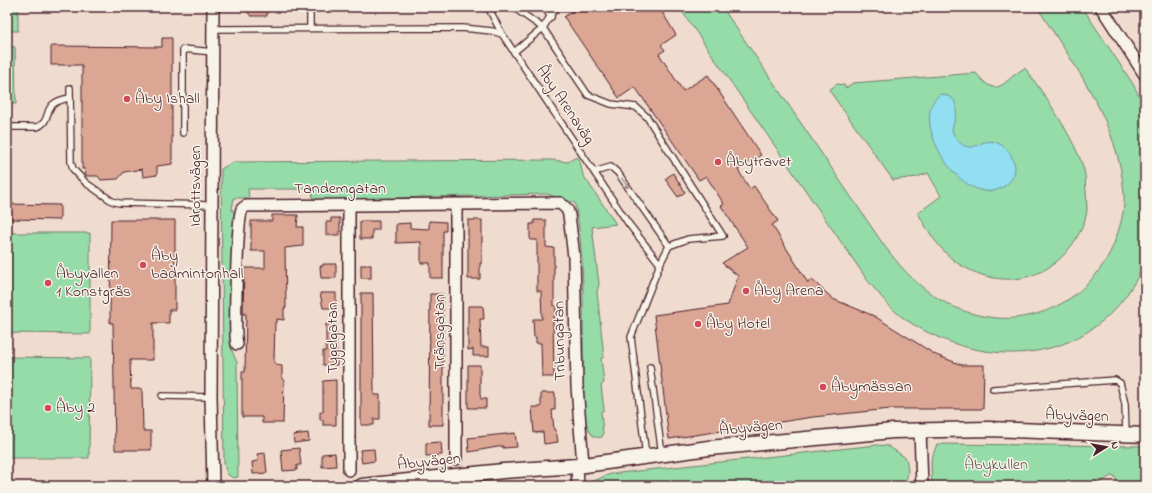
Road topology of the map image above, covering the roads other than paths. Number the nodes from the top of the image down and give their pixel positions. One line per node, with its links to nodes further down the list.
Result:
1 (213, 7): 9 (street, Idrottsvägen)
2 (310, 7): 10 (lane)
3 (488, 7): 12 (lane, Åby Arenaväg)
4 (513, 7): 11 (lane)
5 (544, 7): 8 (lane)
6 (556, 7): 8 (lane)
7 (1101, 7): 15 (street)
8 (551, 17): 11 (lane)
9 (213, 28): 10 (lane); 13 (street, Idrottsvägen)
10 (310, 28): 12 (lane)
11 (543, 28): 14 (lane); 25 (lane)
12 (502, 34): 14 (lane, Åby Arenaväg)
13 (213, 52): 19 (lane); 21 (street, Idrottsvägen)
14 (514, 52): 20 (lane, Åby Arenaväg)
15 (1145, 75)
16 (70, 88): 17 (lane)
17 (70, 98): 18 (lane); 21 (lane)
18 (7, 127)
19 (183, 133)
20 (594, 172): 25 (lane, one-way to 25); 26 (lane, Åby Arenaväg)
21 (212, 205): 31 (street, Idrottsvägen)
22 (456, 205): 23 (street, Tandemgatan); 24 (street, Tandemgatan); 37 (street, Tränsgatan)
23 (349, 206): 27 (street, Tandemgatan); 39 (street, Tygelgatan)
24 (569, 215): 38 (street, Tribungatan)
25 (669, 246): 26 (lane)
26 (660, 264): 36 (lane)
27 (237, 344)
28 (650, 366): 35 (lane)
29 (993, 389): 33 (lane)
30 (162, 396): 31 (lane)
31 (211, 397): 40 (street, Idrottsvägen)
32 (920, 430): 33 (street, Åbyvägen); 35 (street, Åbyvägen); 43 (street)
33 (1126, 434): 34 (street, Åbyvägen)
34 (1145, 435)
35 (662, 454): 36 (street, Åbyvägen)
36 (646, 456): 38 (street, Åbyvägen)
37 (456, 459)
38 (580, 466): 41 (street, Åbyvägen); 42 (street, Tribungatan)
39 (349, 470)
40 (214, 486)
41 (362, 486)
42 (578, 486)
43 (922, 486)

